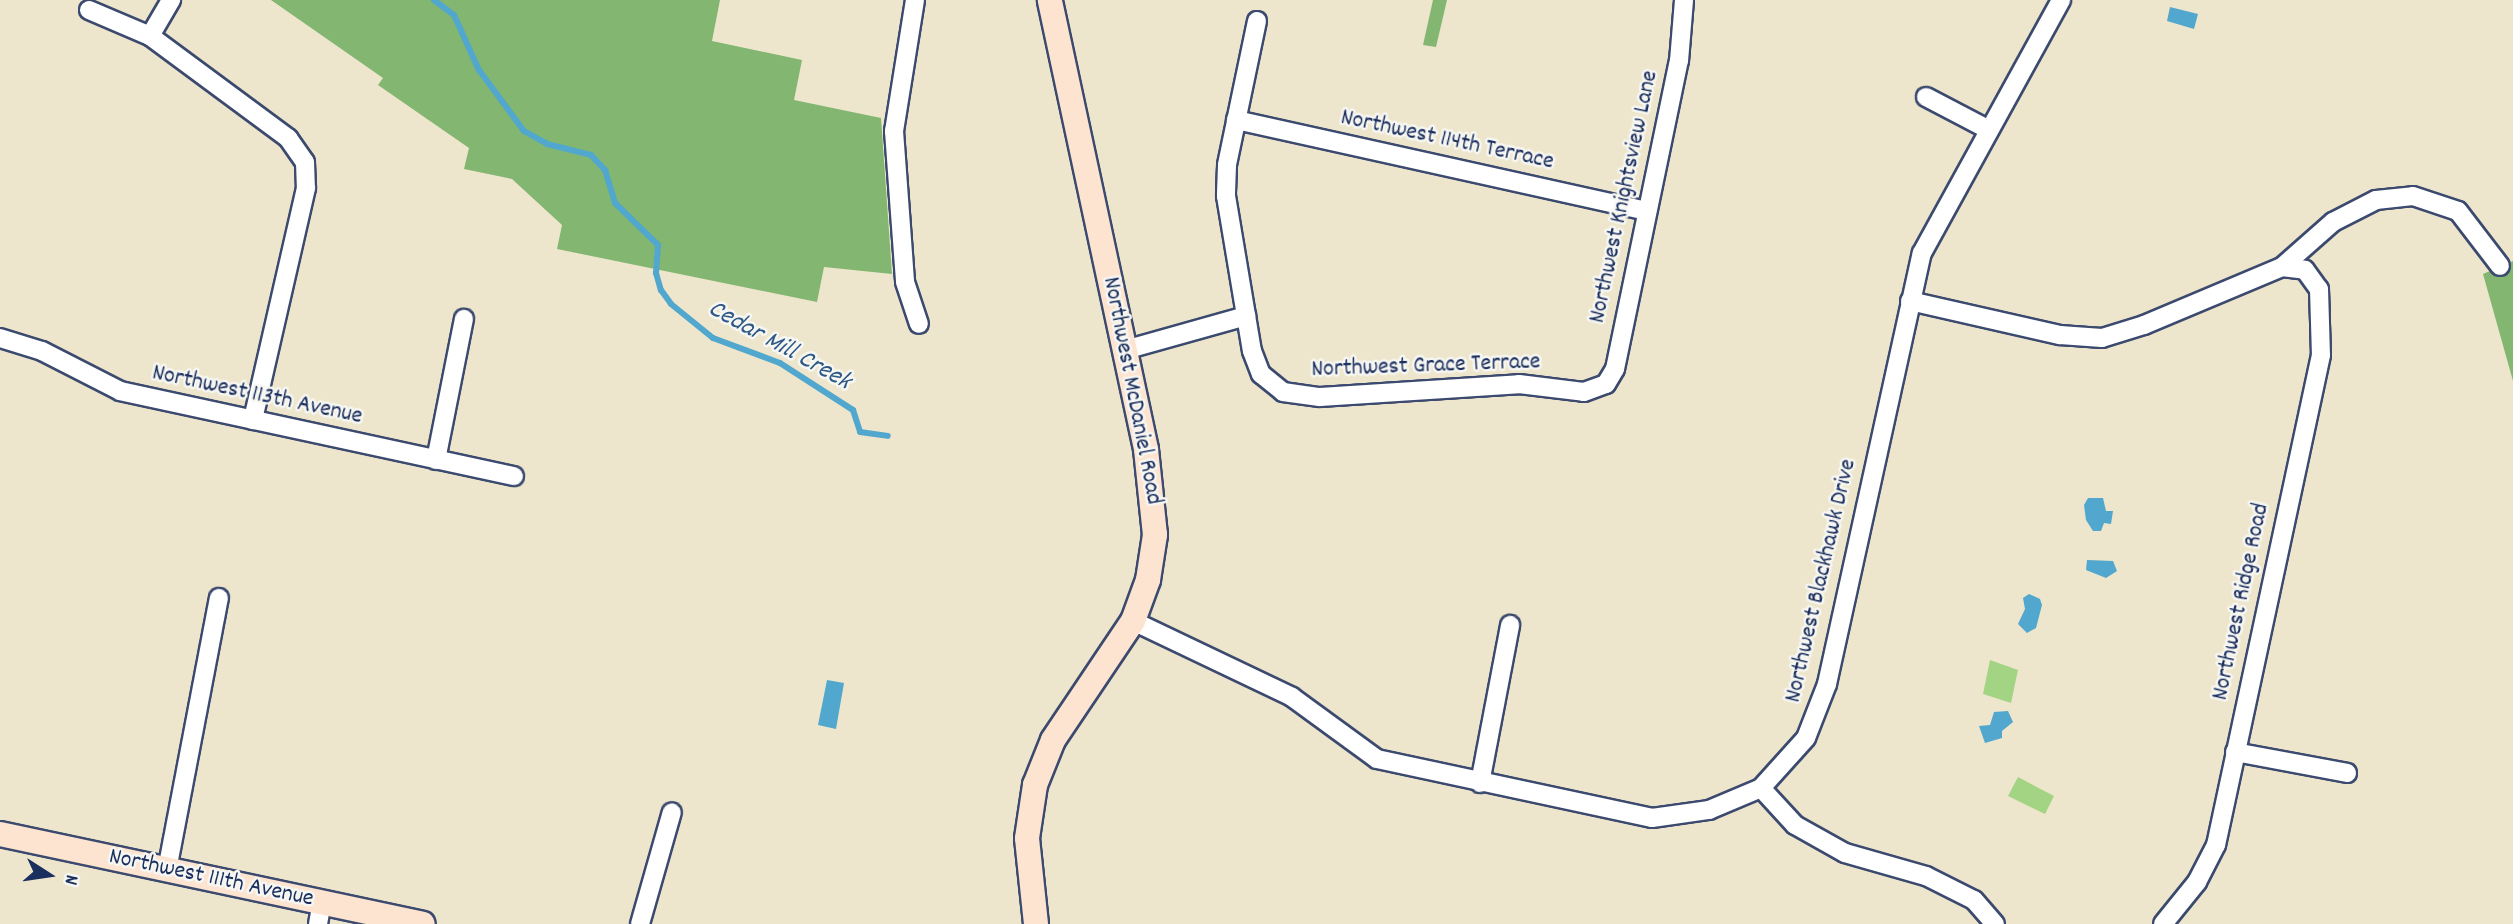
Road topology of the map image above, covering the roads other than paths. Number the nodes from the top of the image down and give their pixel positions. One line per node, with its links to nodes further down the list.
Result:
1 (171, 0): 8 (street)
2 (915, 0): 18 (street)
3 (1050, 0): 20 (street, Northwest McDaniel Road)
4 (1684, 0): 12 (street, Northwest Knightsview Lane)
5 (2061, 0): 11 (street, Northwest Blackhawk Drive)
6 (89, 10): 8 (street)
7 (1257, 21): 10 (street)
8 (150, 37): 22 (street)
9 (1926, 97): 11 (street)
10 (1236, 120): 12 (street, Northwest 114th Terrace); 16 (street)
11 (1989, 130): 15 (street, Northwest Blackhawk Drive)
12 (1647, 211): 21 (street, Northwest Knightsview Lane)
13 (2500, 266): 14 (street)
14 (2282, 267): 15 (street); 28 (street, Northwest Ridge Road)
15 (1910, 301): 31 (street, Northwest Blackhawk Drive)
16 (1246, 317): 20 (street); 21 (street, Northwest Grace Terrace)
17 (464, 319): 23 (street)
18 (919, 324)
19 (0, 338): 22 (street, Northwest 113th Avenue)
20 (1125, 350): 26 (street, Northwest McDaniel Road)
21 (1590, 391)
22 (253, 421): 23 (street, Northwest 113th Avenue)
23 (436, 460): 24 (street, Northwest 113th Avenue)
24 (514, 476)
25 (219, 598): 34 (street)
26 (1133, 621): 30 (street, Northwest Blackhawk Drive); 38 (street, Northwest McDaniel Road)
27 (1510, 625): 30 (street)
28 (2235, 752): 29 (street); 40 (street, Northwest Ridge Road)
29 (2347, 773)
30 (1480, 783): 31 (street, Northwest Blackhawk Drive)
31 (1761, 788): 39 (street)
32 (673, 812): 37 (street)
33 (0, 834): 34 (street, Northwest 111th Avenue)
34 (167, 870): 35 (street, Northwest 111th Avenue)
35 (320, 913): 36 (street, Northwest 111th Avenue)
36 (423, 924)
37 (640, 924)
38 (1036, 924)
39 (1995, 924)
40 (2163, 924)

